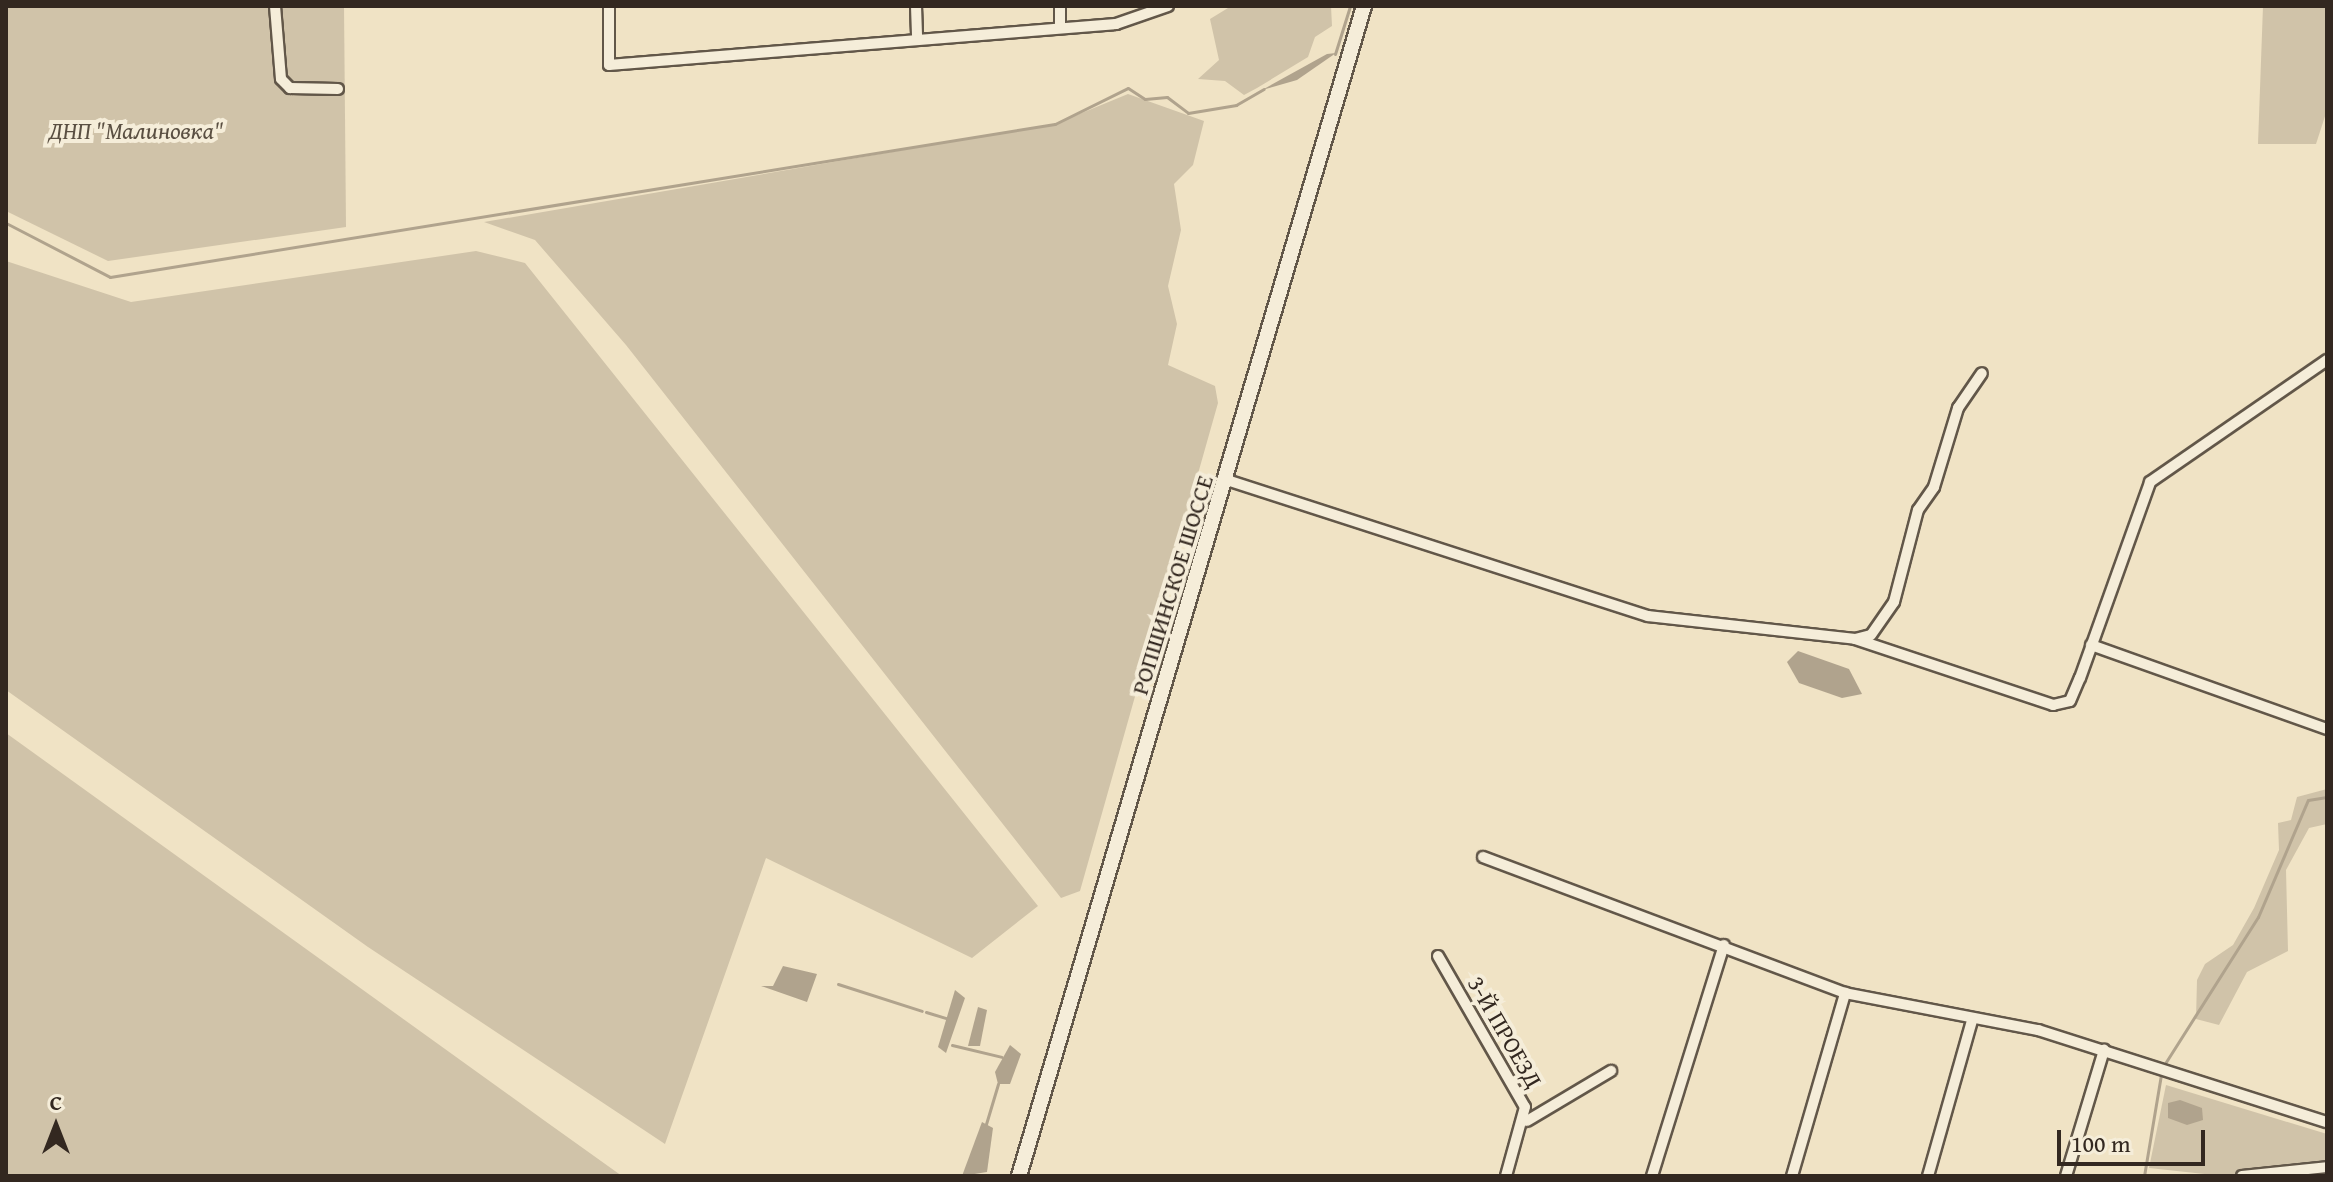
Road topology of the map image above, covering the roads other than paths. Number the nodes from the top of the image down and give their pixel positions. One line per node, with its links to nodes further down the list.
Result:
1 (275, 6): 9 (street)
2 (609, 6): 8 (street)
3 (916, 6): 8 (street)
4 (1060, 6): 7 (street)
5 (1168, 6): 7 (street)
6 (1364, 6): 12 (main road, РОПШИНСКОЕ ШОССЕ)
7 (1060, 28): 8 (street)
8 (917, 40)
9 (338, 89)
10 (2327, 360): 14 (street)
11 (1982, 373): 13 (street)
12 (1227, 480): 13 (street); 26 (main road, РОПШИНСКОЕ ШОССЕ)
13 (1855, 639): 14 (street)
14 (2091, 645): 15 (street)
15 (2327, 729)
16 (1483, 857): 17 (street)
17 (1724, 945): 19 (street); 28 (street)
18 (1438, 956): 23 (street, 3-Й ПРОЕЗД)
19 (1845, 993): 20 (street); 29 (street)
20 (1972, 1020): 21 (street); 30 (street)
21 (2104, 1050): 24 (street); 31 (street)
22 (1611, 1071): 23 (street)
23 (1527, 1121): 27 (street, 3-Й ПРОЕЗД)
24 (2327, 1122)
25 (2327, 1167): 32 (street)
26 (1019, 1176)
27 (1506, 1176)
28 (1652, 1176)
29 (1792, 1176)
30 (1928, 1176)
31 (2066, 1176)
32 (2242, 1176)

